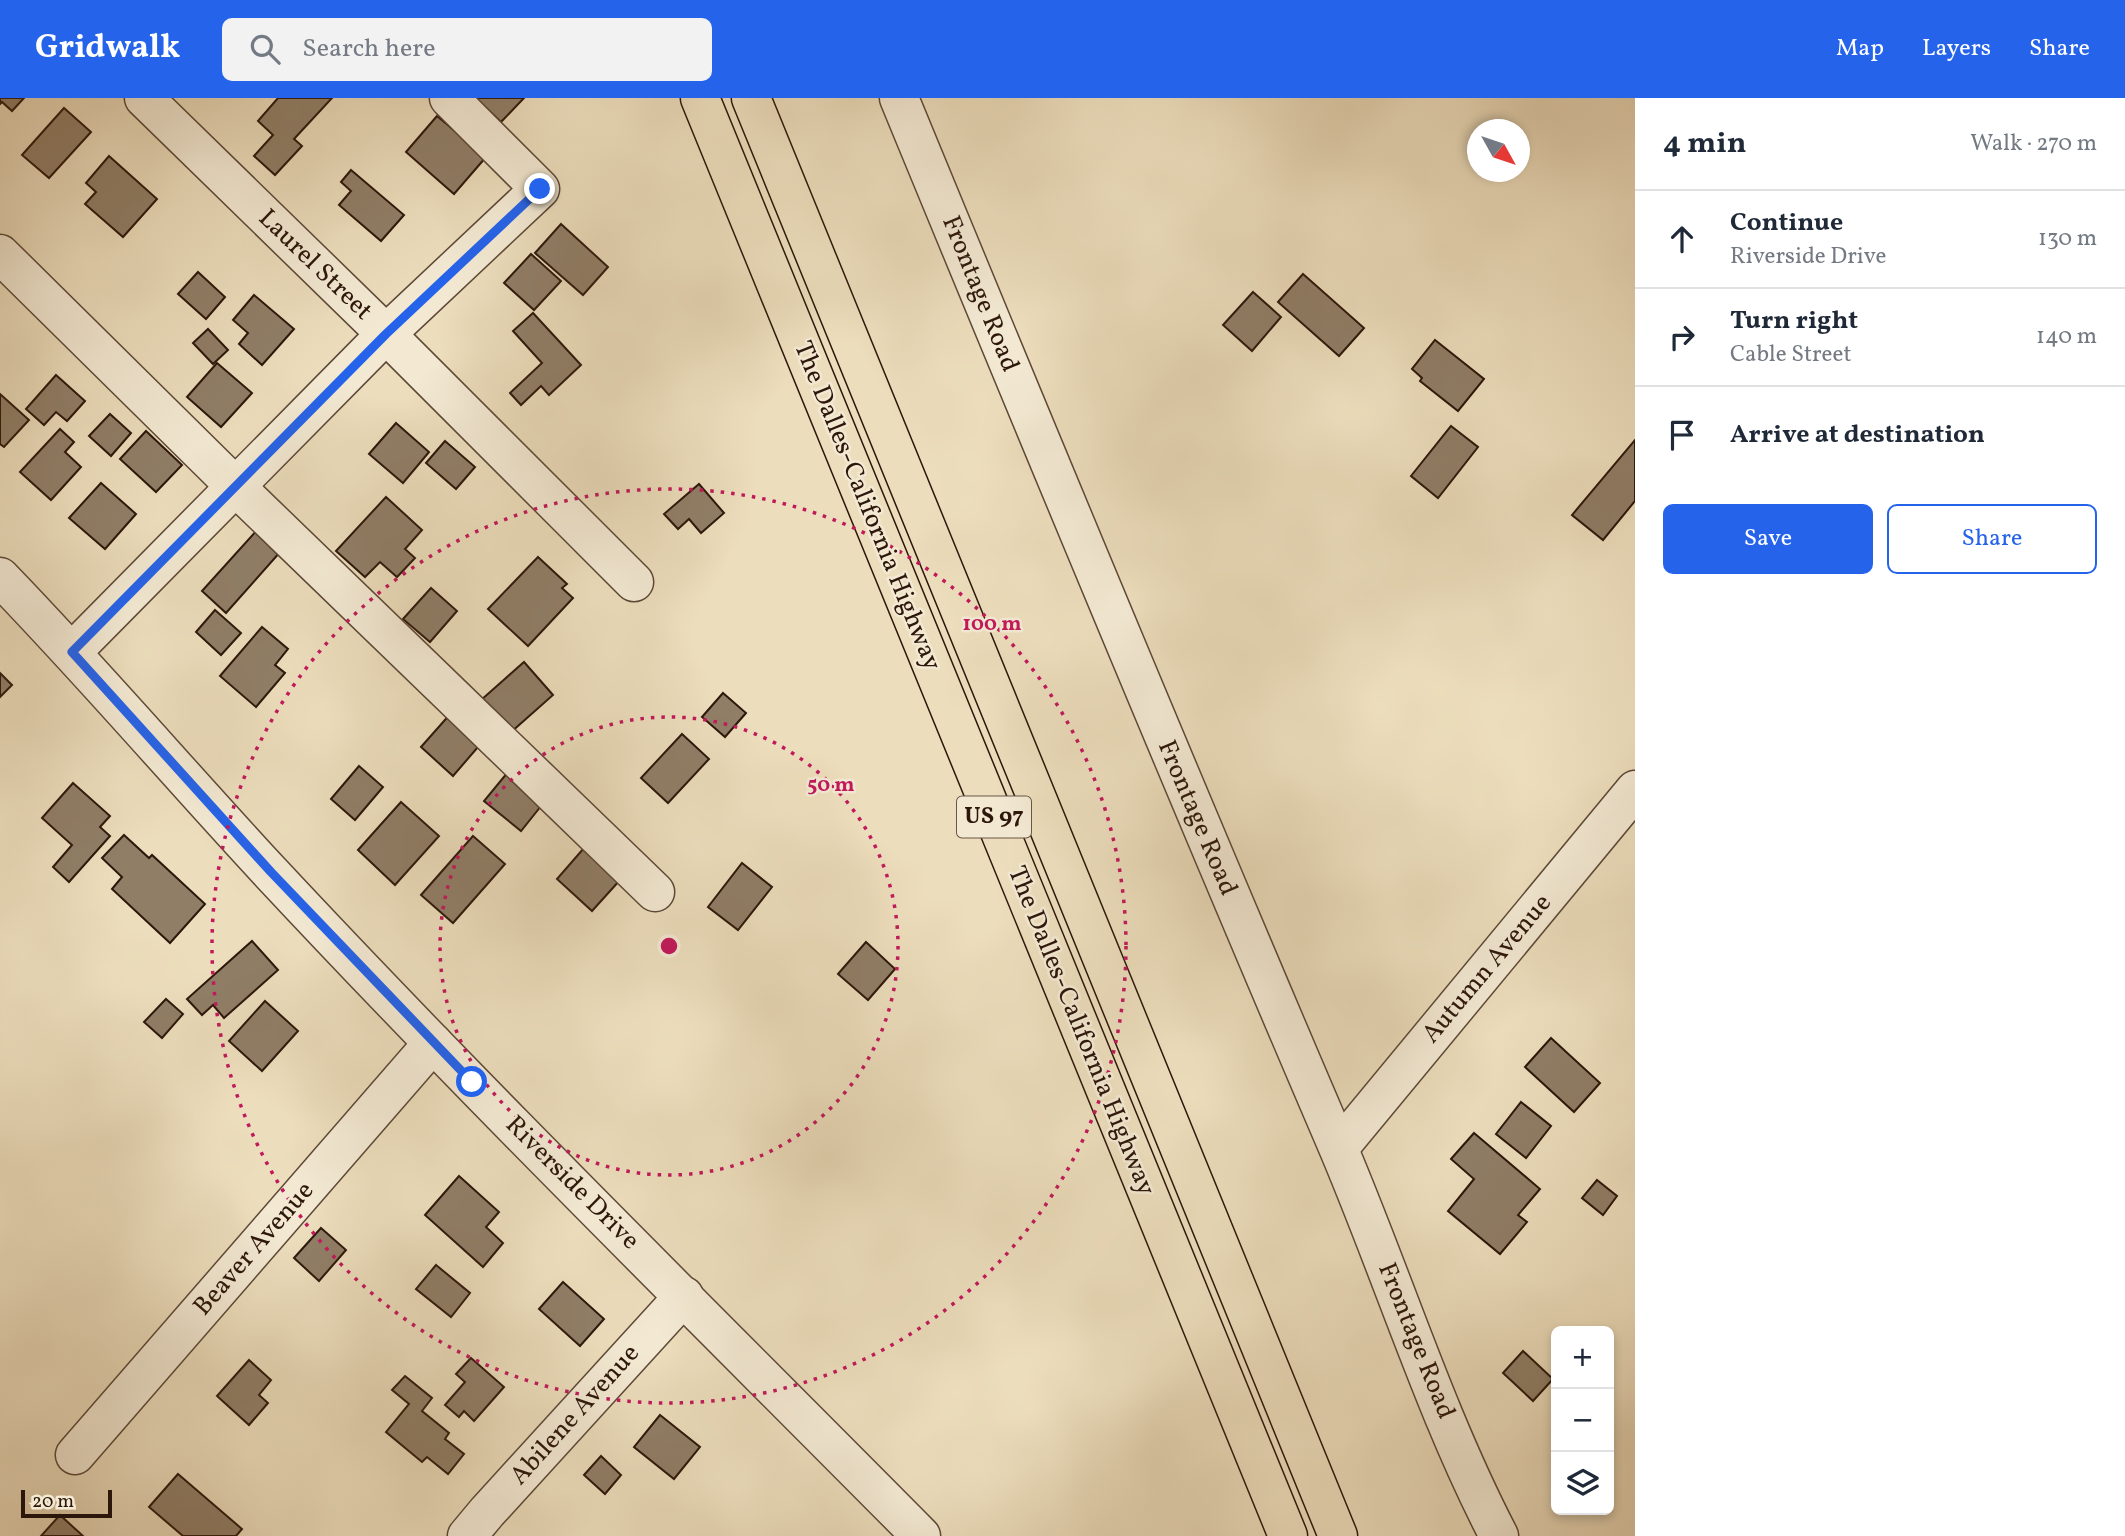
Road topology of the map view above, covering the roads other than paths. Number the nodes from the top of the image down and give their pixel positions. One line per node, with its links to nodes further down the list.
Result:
1 (144, 98): 7 (street, Laurel Street)
2 (449, 98): 7 (street)
3 (700, 98): 20 (highway, The Dalles-California Highway / US 97)
4 (751, 98): 21 (highway, The Dalles-California Highway / US 97)
5 (899, 98): 15 (street, Frontage Road)
6 (0, 254): 8 (street)
7 (386, 334): 8 (street); 10 (street, Laurel Street)
8 (236, 486): 11 (street); 13 (street)
9 (0, 577): 11 (street, Riverside Drive)
10 (634, 582)
11 (72, 652): 14 (street, Riverside Drive)
12 (1635, 790): 15 (street, Autumn Avenue)
13 (655, 892)
14 (433, 1043): 16 (street, Riverside Drive); 17 (street, Beaver Avenue)
15 (1339, 1148): 22 (street, Frontage Road)
16 (684, 1296): 18 (street, Abilene Avenue); 19 (street, Riverside Drive)
17 (75, 1455)
18 (467, 1536)
19 (921, 1536)
20 (1287, 1536)
21 (1338, 1536)
22 (1499, 1536)

